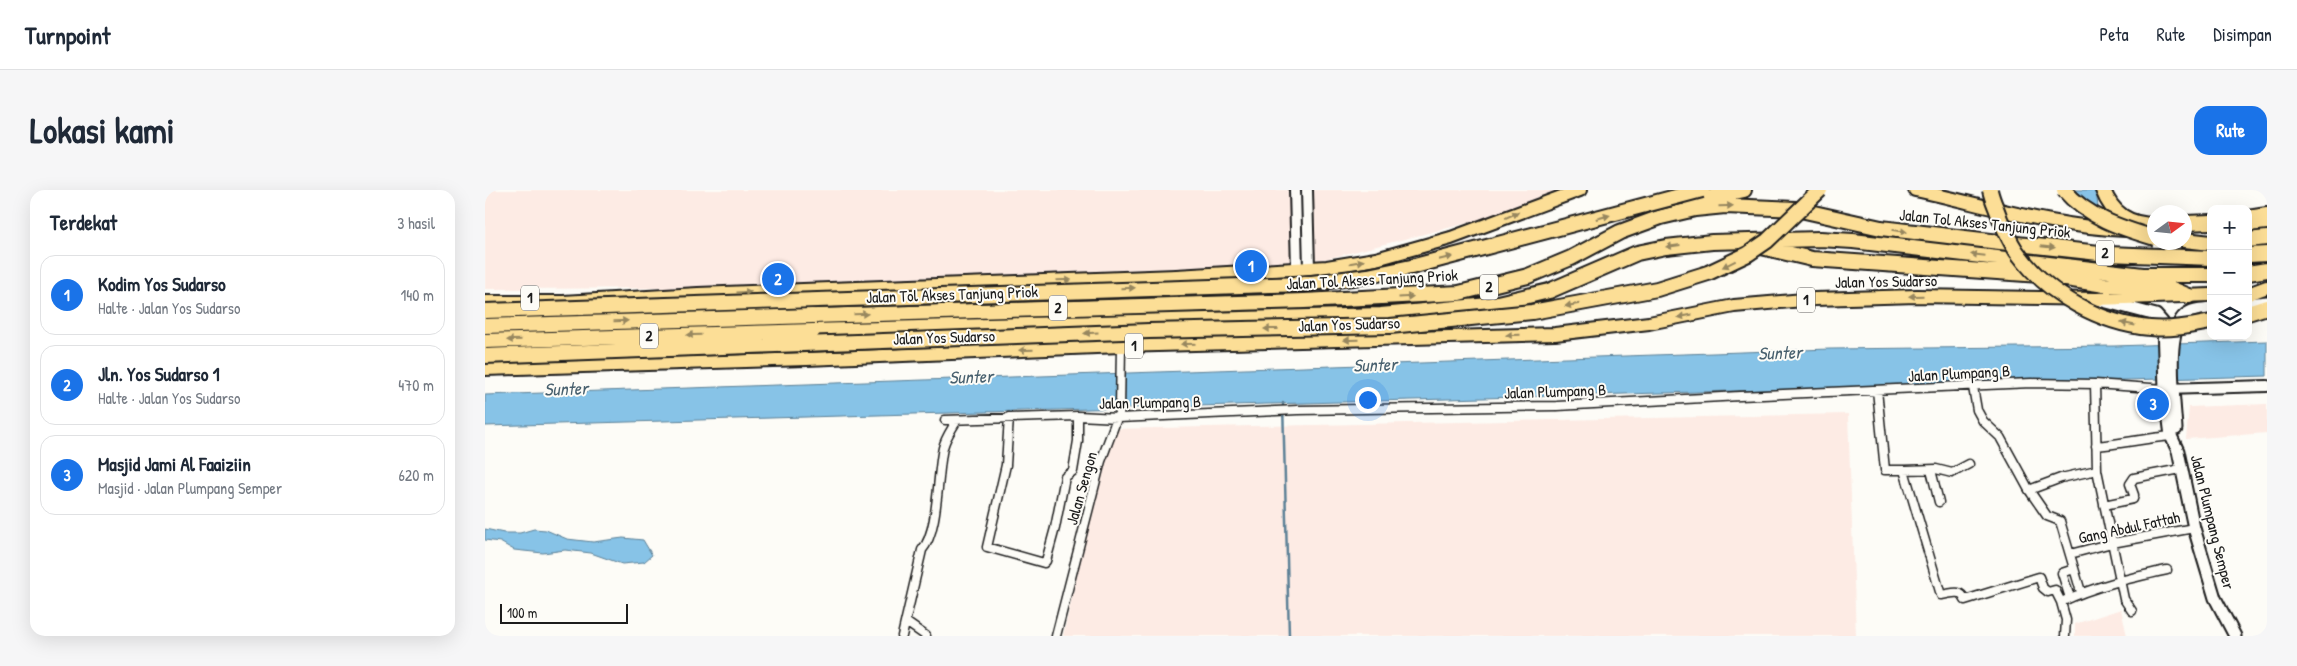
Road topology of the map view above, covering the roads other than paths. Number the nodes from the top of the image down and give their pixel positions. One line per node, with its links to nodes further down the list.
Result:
1 (1295, 190): 31 (street)
2 (1307, 190): 31 (street)
3 (1580, 190): 31 (highway, 1, one-way to 3)
4 (1702, 190): 51 (highway, one-way to 4, bridge)
5 (1744, 190): 12 (highway)
6 (1820, 190): 58 (highway, one-way to 58, bridge)
7 (1915, 190): 21 (highway)
8 (1991, 190): 53 (highway, one-way to 8, bridge)
9 (2064, 190): 22 (highway, bridge)
10 (2103, 190): 17 (highway)
11 (2267, 215): 13 (highway)
12 (1661, 217): 30 (highway, Jalan Tol Akses Tanjung Priok / 2, one-way to 30); 54 (highway, Jalan Tol Akses Tanjung Priok / 2, one-way to 12, bridge)
13 (2252, 217)
14 (2207, 222): 16 (highway)
15 (2267, 222): 18 (highway)
16 (2192, 223)
17 (2147, 224)
18 (2252, 224)
19 (2207, 228): 20 (highway)
20 (2192, 229)
21 (2147, 230)
22 (2147, 236)
23 (2267, 238): 24 (highway)
24 (2252, 240)
25 (2192, 241): 27 (highway)
26 (1739, 242): 34 (highway, Jalan Tol Akses Tanjung Priok / 2, one-way to 26); 40 (highway); 56 (highway, Jalan Tol Akses Tanjung Priok / 2, one-way to 56, bridge)
27 (2207, 243)
28 (2267, 254): 29 (highway)
29 (2252, 256)
30 (2207, 258)
31 (1303, 269): 42 (highway, 1, one-way to 31)
32 (2267, 270): 33 (highway)
33 (2252, 272)
34 (2207, 275)
35 (2267, 287): 36 (highway)
36 (2252, 293)
37 (2252, 294): 38 (highway)
38 (2267, 294)
39 (2207, 295): 40 (highway, Jalan Yos Sudarso / 1)
40 (2189, 296): 43 (highway, Jalan Yos Sudarso / 1)
41 (485, 297): 44 (highway, 1)
42 (606, 299): 44 (highway, 1); 59 (highway)
43 (2096, 299): 55 (main road, Jalan Plumpang Semper); 57 (highway, Jalan Yos Sudarso / 1, one-way to 57)
44 (575, 300): 46 (highway, 1)
45 (485, 302): 46 (highway, 1)
46 (514, 302): 60 (highway)
47 (2267, 302): 48 (main road)
48 (2252, 304)
49 (2267, 307): 52 (highway)
50 (2207, 308): 55 (main road, Jalan Plumpang Semper)
51 (485, 311)
52 (2252, 312)
53 (2207, 323)
54 (485, 326)
55 (2169, 336): 65 (main road, Jalan Plumpang Semper)
56 (485, 340)
57 (1121, 346): 59 (highway, Jalan Yos Sudarso / 1, one-way to 59); 69 (street, Jalan Sengon)
58 (485, 356)
59 (619, 365): 60 (highway, Jalan Yos Sudarso / 1)
60 (512, 368): 61 (highway, Jalan Yos Sudarso / 1)
61 (485, 369)
62 (2095, 384): 63 (street, Jalan Plumpang B); 65 (street, Jalan Plumpang B); 73 (street)
63 (1973, 386): 66 (street, Jalan Plumpang B); 79 (street)
64 (2267, 386): 65 (street)
65 (2169, 387): 72 (main road, Jalan Plumpang Semper)
66 (1877, 390): 69 (street, Jalan Plumpang B); 76 (street)
67 (1078, 416): 68 (street, Jalan Plumpang B); 68 (street); 69 (street, Jalan Plumpang B)
68 (1009, 417): 71 (street, Jalan Plumpang B)
69 (1118, 418): 95 (street, Jalan Sengon)
70 (945, 420): 71 (street, Jalan Plumpang B)
71 (957, 420): 92 (street)
72 (2173, 439): 73 (street); 75 (main road, Jalan Plumpang Semper)
73 (2096, 446): 78 (street)
74 (1969, 464): 77 (street)
75 (2181, 469): 81 (street); 82 (main road, Jalan Plumpang Semper)
76 (1904, 470): 77 (street); 90 (street)
77 (1931, 470): 80 (street)
78 (2097, 470): 79 (street); 81 (street)
79 (2029, 490): 84 (street)
80 (1939, 502)
81 (2104, 505): 83 (street)
82 (2194, 528): 83 (street, Gang Abdul Fattah); 97 (main road, Jalan Plumpang Semper)
83 (2112, 543): 84 (street, Gang Abdul Fattah); 87 (street)
84 (2070, 554): 85 (street)
85 (2074, 569): 88 (street); 89 (street)
86 (2167, 570): 87 (street)
87 (2119, 580): 88 (street); 91 (street)
88 (2081, 592): 89 (street)
89 (2070, 598): 90 (street)
90 (2061, 602): 96 (street)
91 (2132, 611)
92 (906, 622): 93 (street); 94 (street)
93 (902, 636)
94 (926, 636)
95 (1056, 636)
96 (2065, 636)
97 (2235, 636)

